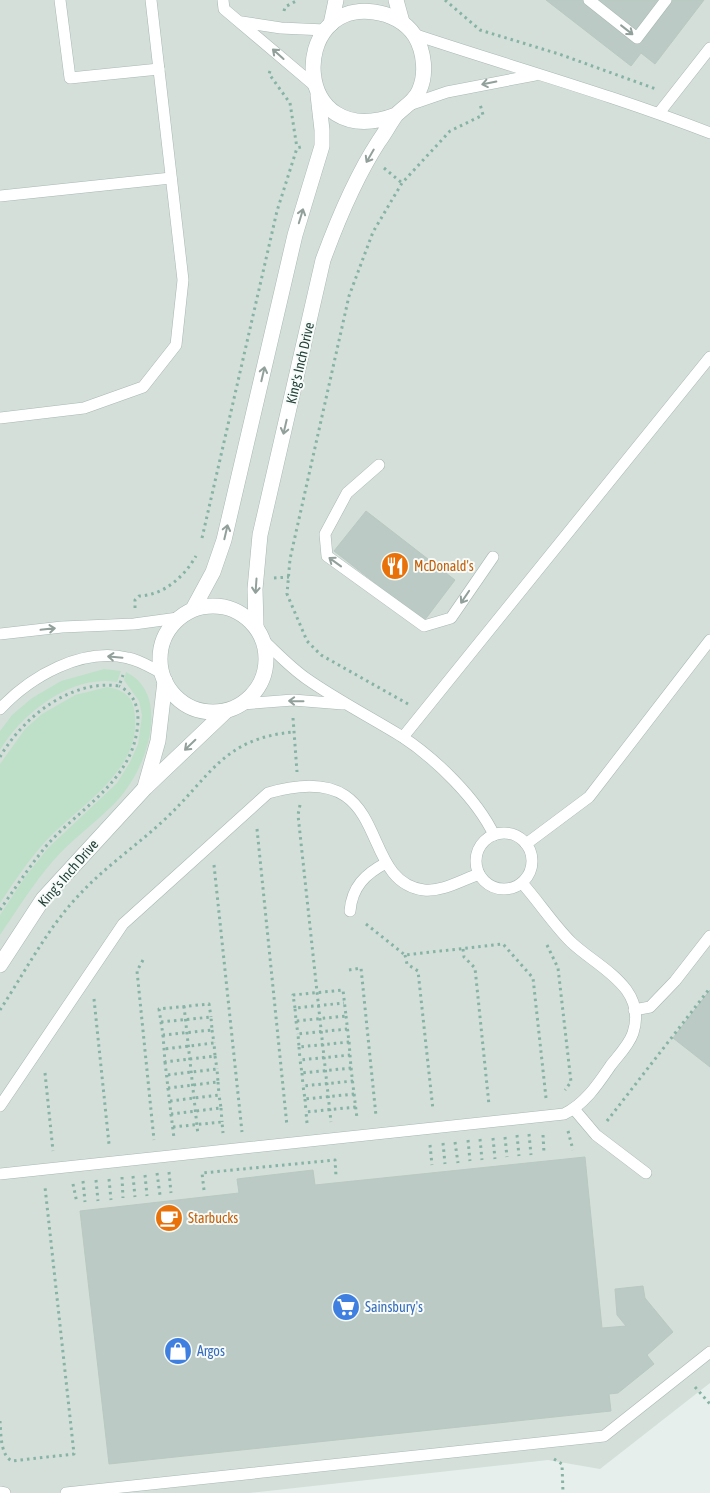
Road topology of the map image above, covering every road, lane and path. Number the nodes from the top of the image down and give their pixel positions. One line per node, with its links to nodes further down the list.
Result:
1 (60, 0): 16 (lane)
2 (151, 0): 16 (lane)
3 (223, 0): 9 (lane)
4 (336, 0): 11 (street)
5 (396, 0): 10 (street, King's Inch Drive)
6 (445, 0): 12 (path)
7 (588, 0): 8 (lane, one-way to 8)
8 (666, 0)
9 (242, 22): 11 (lane); 19 (lane, one-way to 9)
10 (402, 22): 11 (street, King's Inch Drive); 13 (street, King's Inch Drive)
11 (328, 27): 19 (street)
12 (480, 30): 15 (path); 20 (path)
13 (413, 34): 15 (lane); 21 (street, King's Inch Drive)
14 (710, 48): 20 (lane)
15 (474, 54): 17 (lane)
16 (159, 69): 26 (lane)
17 (537, 75): 18 (lane, one-way to 18); 22 (lane)
18 (476, 86): 21 (lane); 49 (path)
19 (317, 89): 23 (street, King's Inch Drive); 25 (street)
20 (673, 94): 22 (lane)
21 (409, 105): 23 (street, King's Inch Drive)
22 (658, 113): 24 (lane)
23 (396, 115): 37 (street, King's Inch Drive, one-way to 37)
24 (710, 133)
25 (322, 146): 31 (path); 34 (street, one-way to 25)
26 (172, 178): 27 (lane); 29 (lane)
27 (0, 196)
28 (710, 358): 49 (lane)
29 (0, 418)
30 (379, 465): 33 (lane, one-way to 30)
31 (201, 540)
32 (198, 548): 36 (path)
33 (493, 557)
34 (194, 609): 35 (street, King's Inch Drive); 37 (street, King's Inch Drive)
35 (178, 618): 36 (lane); 42 (street, King's Inch Drive)
36 (134, 624): 38 (lane, one-way to 36)
37 (256, 626): 40 (street, King's Inch Drive)
38 (0, 634)
39 (710, 640): 57 (lane)
40 (264, 641): 45 (street, King's Inch Drive); 46 (lane)
41 (129, 658): 42 (lane); 43 (path); 47 (lane, one-way to 47)
42 (162, 676): 48 (street, King's Inch Drive); 54 (street, King's Inch Drive)
43 (119, 686): 52 (path); 62 (path)
44 (293, 700): 45 (lane); 46 (lane, one-way to 44); 50 (path)
45 (242, 704): 48 (street, King's Inch Drive)
46 (344, 704): 51 (lane)
47 (0, 709)
48 (226, 711): 54 (street, King's Inch Drive, one-way to 54)
49 (423, 712): 51 (lane)
50 (294, 732): 53 (path); 79 (path)
51 (403, 737): 56 (lane)
52 (0, 757)
53 (298, 787): 58 (lane); 59 (lane); 74 (path)
54 (145, 788): 70 (street, King's Inch Drive)
55 (260, 825): 161 (path)
56 (494, 835): 57 (lane); 60 (lane)
57 (526, 844): 61 (lane)
58 (203, 851): 72 (lane); 162 (path)
59 (386, 864): 60 (lane); 63 (lane)
60 (479, 874): 61 (lane)
61 (522, 883): 64 (lane)
62 (0, 910)
63 (350, 911)
64 (556, 923): 80 (lane); 129 (path)
65 (366, 924): 68 (path)
66 (710, 936): 80 (lane)
67 (463, 949): 68 (path); 132 (path); 136 (path)
68 (405, 955): 142 (path)
69 (143, 960): 168 (path)
70 (0, 965)
71 (349, 970): 147 (path)
72 (82, 984): 101 (lane); 174 (path)
73 (710, 988): 149 (path)
74 (317, 992): 75 (path); 77 (path); 78 (path)
75 (344, 1003): 77 (path); 81 (path)
76 (184, 1006): 82 (path); 84 (path); 86 (path)
77 (318, 1006): 78 (path); 83 (path)
78 (295, 1008): 85 (path)
79 (0, 1010)
80 (634, 1010): 129 (lane)
81 (346, 1016): 83 (path); 87 (path)
82 (211, 1017): 84 (path); 88 (path)
83 (320, 1019): 85 (path); 89 (path)
84 (186, 1020): 86 (path); 90 (path)
85 (296, 1021): 91 (path)
86 (161, 1022): 92 (path)
87 (347, 1029): 89 (path); 93 (path)
88 (212, 1030): 90 (path); 94 (path)
89 (321, 1032): 91 (path); 95 (path)
90 (187, 1033): 92 (path); 96 (path)
91 (298, 1034): 97 (path)
92 (162, 1035): 98 (path)
93 (349, 1042): 95 (path); 99 (path)
94 (214, 1043): 96 (path); 100 (path)
95 (323, 1045): 97 (path); 102 (path)
96 (189, 1046): 98 (path); 103 (path)
97 (299, 1047): 104 (path)
98 (164, 1048): 105 (path)
99 (350, 1055): 102 (path); 106 (path)
100 (215, 1056): 103 (path); 107 (path)
101 (33, 1058): 124 (lane); 178 (path)
102 (324, 1058): 104 (path); 108 (path)
103 (190, 1059): 105 (path); 109 (path)
104 (300, 1060): 110 (path)
105 (165, 1062): 111 (path)
106 (351, 1068): 108 (path); 112 (path)
107 (217, 1069): 109 (path); 113 (path)
108 (326, 1071): 110 (path); 114 (path)
109 (191, 1072): 111 (path); 115 (path)
110 (302, 1074): 116 (path)
111 (167, 1075): 117 (path)
112 (353, 1081): 114 (path); 118 (path)
113 (218, 1082): 115 (path); 119 (path)
114 (327, 1084): 116 (path); 120 (path)
115 (193, 1085): 117 (path); 121 (path)
116 (303, 1086): 122 (path)
117 (168, 1088): 123 (path)
118 (354, 1094): 120 (path); 125 (path)
119 (220, 1096): 121 (path); 126 (path)
120 (328, 1097): 122 (path); 127 (path)
121 (194, 1098): 123 (path); 128 (path)
122 (304, 1099): 130 (path)
123 (170, 1101): 131 (path)
124 (0, 1106)
125 (356, 1107): 127 (path); 133 (path)
126 (221, 1108): 128 (path); 134 (path)
127 (330, 1110): 130 (path); 137 (path)
128 (196, 1111): 131 (path); 138 (path)
129 (569, 1111): 132 (lane); 149 (lane); 163 (path)
130 (306, 1112): 140 (path)
131 (171, 1114): 141 (path)
132 (539, 1116): 136 (lane)
133 (348, 1121)
134 (222, 1122): 138 (path); 151 (path)
135 (340, 1122): 137 (path)
136 (482, 1122): 142 (lane)
137 (331, 1123): 139 (path); 156 (path)
138 (197, 1124): 141 (path); 153 (path)
139 (323, 1124)
140 (315, 1125)
141 (173, 1127): 157 (path)
142 (424, 1128): 147 (lane)
143 (542, 1129): 165 (path)
144 (529, 1131): 166 (path)
145 (517, 1132): 167 (path)
146 (505, 1133): 169 (path)
147 (369, 1134): 156 (lane)
148 (492, 1135): 170 (path)
149 (596, 1135): 183 (lane)
150 (207, 1136): 153 (path)
151 (215, 1136)
152 (480, 1136): 172 (path)
153 (198, 1137): 155 (path)
154 (468, 1137): 173 (path)
155 (190, 1138)
156 (333, 1138): 161 (lane); 171 (path)
157 (182, 1139)
158 (455, 1139): 175 (path)
159 (443, 1140): 176 (path)
160 (430, 1141): 177 (path)
161 (299, 1142): 162 (lane)
162 (235, 1149): 164 (lane)
163 (574, 1150)
164 (200, 1153): 168 (lane); 186 (path)
165 (544, 1153)
166 (531, 1155)
167 (519, 1156)
168 (165, 1157): 174 (lane)
169 (507, 1158)
170 (494, 1159)
171 (335, 1160): 186 (path); 188 (path)
172 (482, 1160)
173 (470, 1161)
174 (101, 1162): 178 (lane)
175 (458, 1163)
176 (445, 1164)
177 (432, 1166)
178 (43, 1169): 184 (lane)
179 (169, 1169): 193 (path)
180 (157, 1170): 194 (path)
181 (145, 1172): 195 (path)
182 (133, 1173): 196 (path)
183 (646, 1173)
184 (0, 1174)
185 (121, 1174): 197 (path)
186 (202, 1174): 192 (path)
187 (108, 1176): 198 (path)
188 (336, 1176)
189 (96, 1177): 199 (path)
190 (83, 1178): 200 (path)
191 (45, 1187): 204 (path)
192 (204, 1190)
193 (171, 1193)
194 (160, 1194)
195 (147, 1196)
196 (135, 1197)
197 (124, 1198)
198 (111, 1200)
199 (98, 1201)
200 (85, 1202)
201 (710, 1352): 202 (lane)
202 (682, 1374): 203 (path); 207 (lane)
203 (710, 1404)
204 (0, 1421)
205 (0, 1492): 206 (lane)
206 (5, 1493)
207 (66, 1493)

